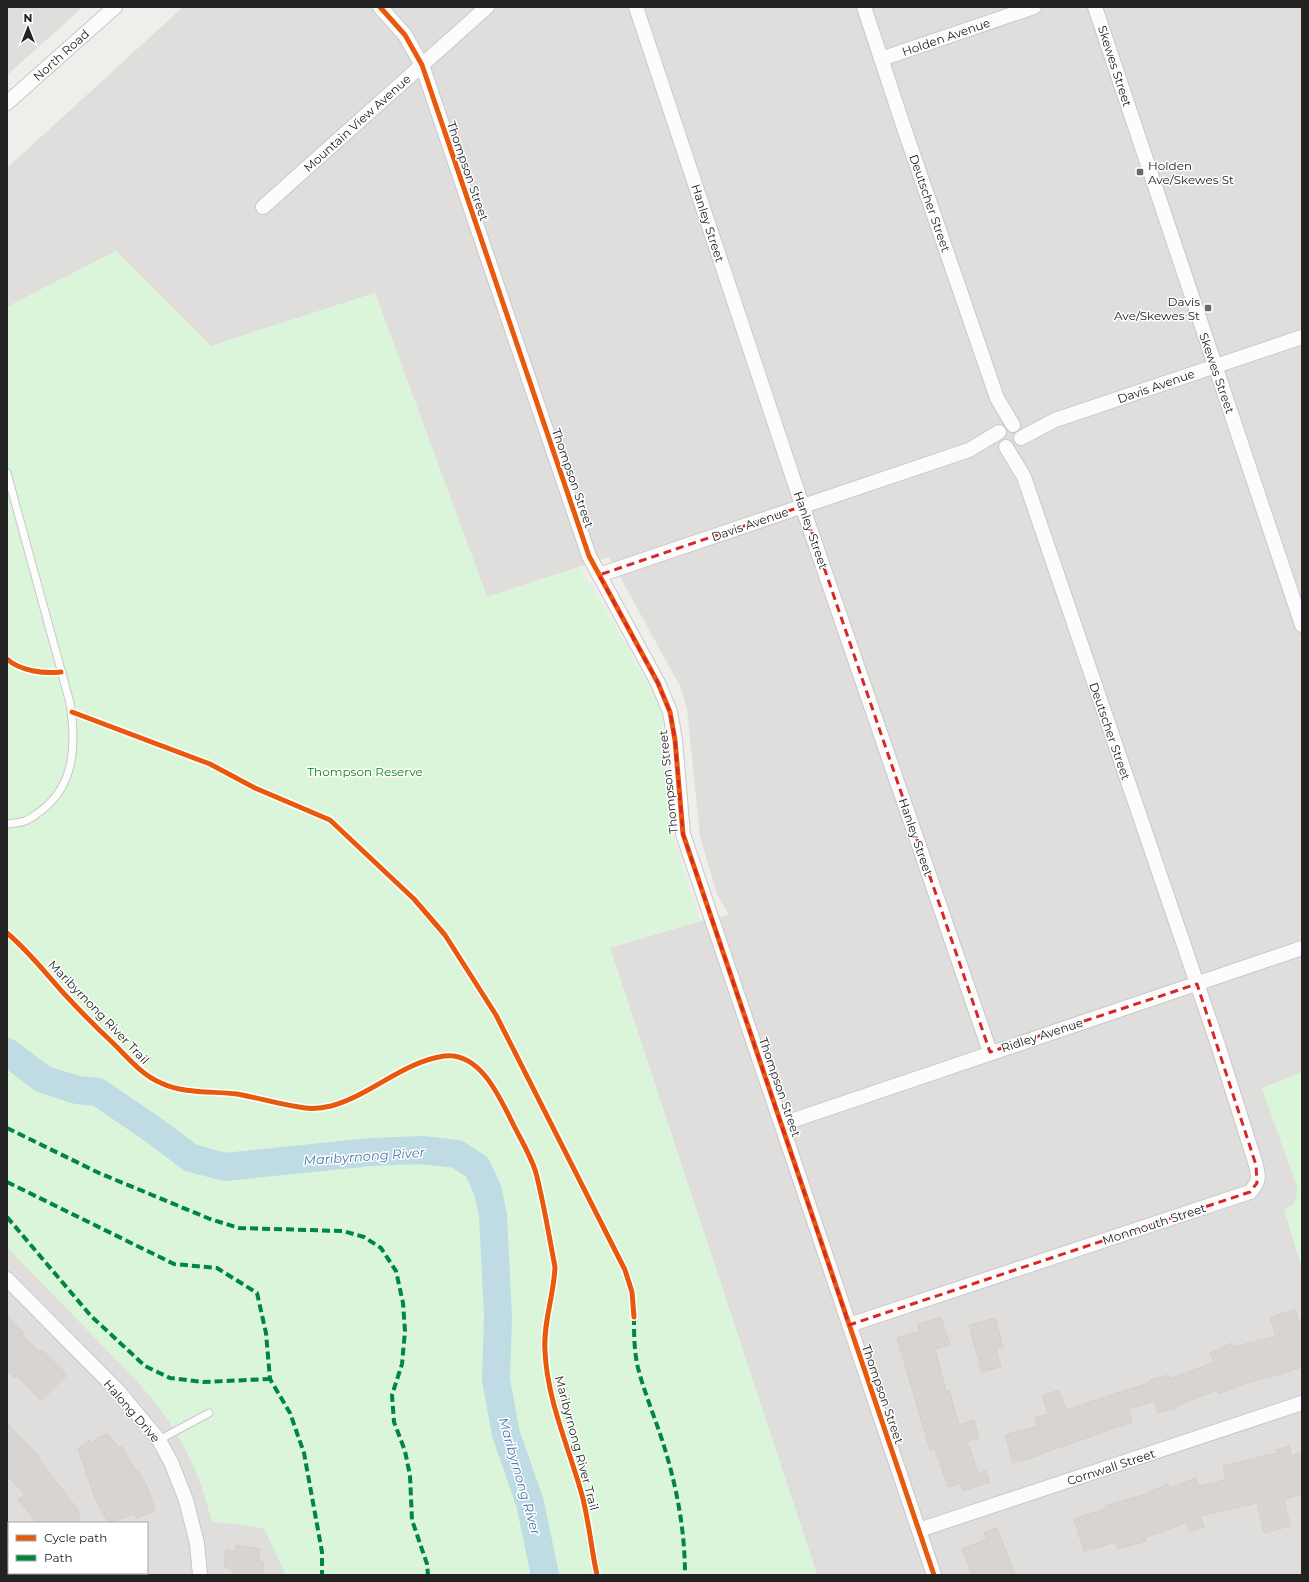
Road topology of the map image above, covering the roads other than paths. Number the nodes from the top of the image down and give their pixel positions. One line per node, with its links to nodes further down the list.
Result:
1 (115, 7): 10 (street, North Road)
2 (380, 7): 9 (street, Thompson Street)
3 (487, 7): 9 (street, Mountain View Avenue)
4 (636, 7): 16 (street, Hanley Street)
5 (864, 7): 8 (street, Deutscher Street)
6 (1034, 7): 8 (street, Holden Avenue)
7 (1096, 7): 13 (street, Skewes Street)
8 (881, 59): 14 (street, Deutscher Street)
9 (422, 65): 11 (street, Mountain View Avenue); 17 (street, Thompson Street)
10 (7, 103)
11 (263, 207)
12 (1302, 337): 13 (street, Davis Avenue)
13 (1215, 367): 14 (street, Davis Avenue); 18 (street, Skewes Street)
14 (1010, 436): 16 (street, Davis Avenue); 21 (street, Deutscher Street)
15 (7, 474): 19 (lane)
16 (802, 506): 17 (street, Davis Avenue); 22 (street, Hanley Street)
17 (599, 575): 23 (street, Thompson Street)
18 (1302, 625)
19 (7, 824)
20 (1302, 948): 21 (street, Ridley Avenue)
21 (1197, 984): 22 (street, Ridley Avenue); 25 (street, Monmouth Street)
22 (990, 1052): 23 (street, Ridley Avenue)
23 (782, 1124): 25 (street, Thompson Street)
24 (7, 1279): 28 (street, Halong Drive)
25 (849, 1325): 29 (street, Thompson Street)
26 (1302, 1403): 29 (street, Cornwall Street)
27 (208, 1413): 28 (lane)
28 (159, 1440): 30 (street, Halong Drive)
29 (919, 1530): 31 (street, Thompson Street)
30 (200, 1575)
31 (934, 1575)

